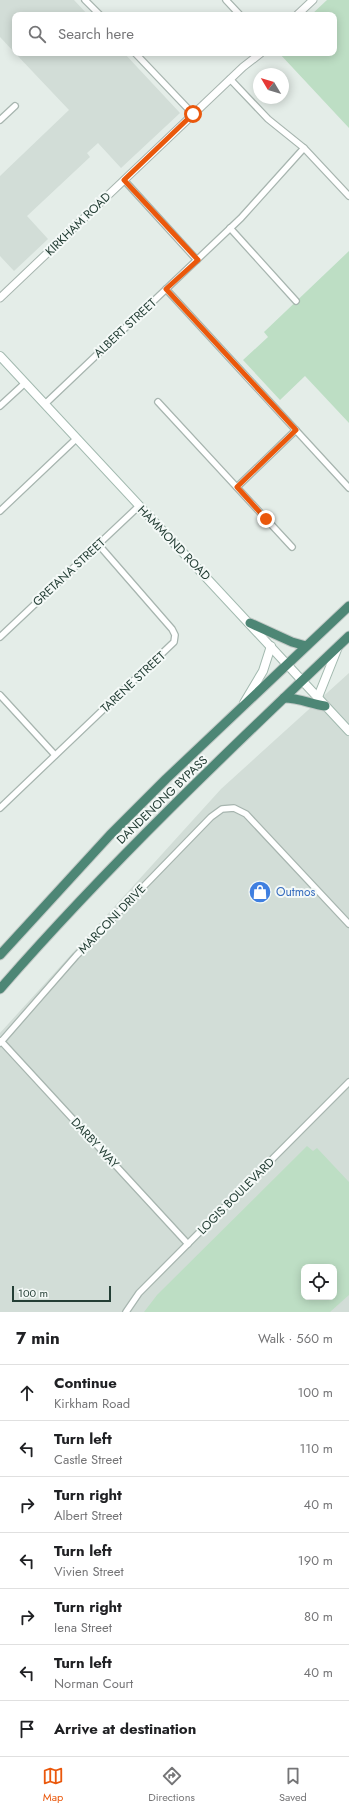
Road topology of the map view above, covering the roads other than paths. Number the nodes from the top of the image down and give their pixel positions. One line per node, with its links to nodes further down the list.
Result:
1 (85, 0): 4 (street)
2 (226, 0): 5 (street)
3 (313, 0): 6 (street)
4 (97, 12)
5 (237, 12)
6 (300, 12)
7 (139, 56): 13 (street)
8 (251, 56): 10 (street, KIRKHAM ROAD)
9 (257, 56): 10 (street, KIRKHAM ROAD)
10 (243, 67): 11 (street, KIRKHAM ROAD)
11 (230, 78): 13 (street, KIRKHAM ROAD); 15 (street)
12 (15, 106): 14 (street)
13 (193, 114): 16 (street, KIRKHAM ROAD)
14 (0, 120)
15 (304, 148): 17 (street); 18 (street, ALBERT STREET)
16 (124, 180): 19 (street); 21 (street, KIRKHAM ROAD)
17 (349, 196)
18 (230, 228): 19 (street, ALBERT STREET); 22 (street)
19 (198, 260): 20 (street, ALBERT STREET)
20 (166, 289): 26 (street, ALBERT STREET); 28 (street)
21 (0, 298)
22 (296, 301)
23 (0, 356): 24 (main road, HAMMOND ROAD)
24 (25, 383): 26 (main road, HAMMOND ROAD); 27 (street)
25 (158, 402): 30 (street)
26 (45, 404): 29 (main road, HAMMOND ROAD)
27 (0, 406)
28 (296, 430): 30 (street); 31 (street)
29 (76, 439): 32 (main road, HAMMOND ROAD); 33 (street)
30 (237, 487): 35 (street)
31 (349, 488)
32 (139, 506): 34 (street, GRETANA STREET); 37 (main road, HAMMOND ROAD)
33 (0, 511)
34 (98, 544): 39 (street, GRETANA STREET); 51 (street, TARENE STREET)
35 (292, 548)
36 (349, 606): 41 (highway, DANDENONG BYPASS)
37 (250, 623): 40 (main road, HAMMOND ROAD); 41 (highway)
38 (349, 636): 42 (highway, DANDENONG BYPASS)
39 (0, 637)
40 (271, 646): 43 (main road, HAMMOND ROAD); 48 (main road)
41 (306, 646): 43 (highway, DANDENONG BYPASS)
42 (338, 646): 44 (highway, DANDENONG BYPASS); 46 (main road)
43 (287, 664): 44 (main road, HAMMOND ROAD); 48 (highway, DANDENONG BYPASS)
44 (302, 680): 46 (main road, HAMMOND ROAD); 47 (highway, DANDENONG BYPASS)
45 (0, 695): 51 (street)
46 (318, 697): 49 (main road, HAMMOND ROAD)
47 (284, 698): 49 (highway); 55 (highway, DANDENONG BYPASS)
48 (242, 706): 54 (highway, DANDENONG BYPASS)
49 (325, 706): 50 (main road, HAMMOND ROAD)
50 (349, 731)
51 (56, 755): 52 (street, TARENE STREET)
52 (0, 808)
53 (349, 924): 56 (street, MARCONI DRIVE)
54 (0, 955)
55 (0, 989)
56 (1, 1042): 58 (street, DARBY WAY)
57 (349, 1082): 58 (street, LOGIS BOULEVARD)
58 (188, 1244): 59 (street, LOGIS BOULEVARD)
59 (126, 1312)

